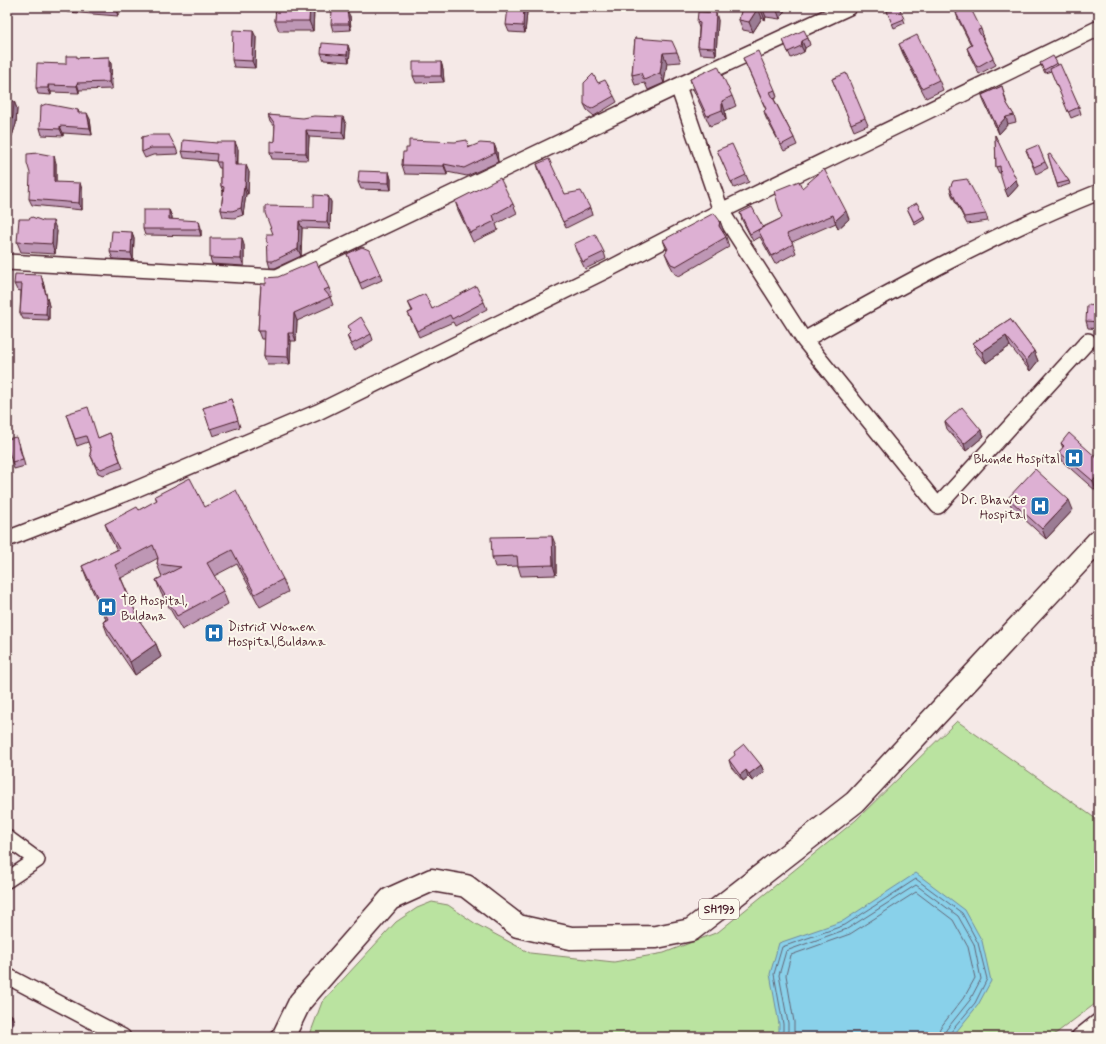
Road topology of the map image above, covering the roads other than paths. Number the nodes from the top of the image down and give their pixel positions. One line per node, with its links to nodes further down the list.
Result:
1 (849, 7): 3 (street)
2 (1099, 28): 5 (street)
3 (678, 86): 5 (street); 6 (street)
4 (1099, 192): 7 (street)
5 (721, 211): 7 (street); 9 (street)
6 (7, 262)
7 (804, 340): 8 (street)
8 (1088, 341)
9 (7, 539)
10 (1099, 540): 16 (main road, SH193)
11 (7, 838): 12 (street)
12 (7, 880)
13 (7, 976): 15 (street)
14 (1099, 1021): 17 (street)
15 (123, 1037)
16 (283, 1037)
17 (1079, 1037)

